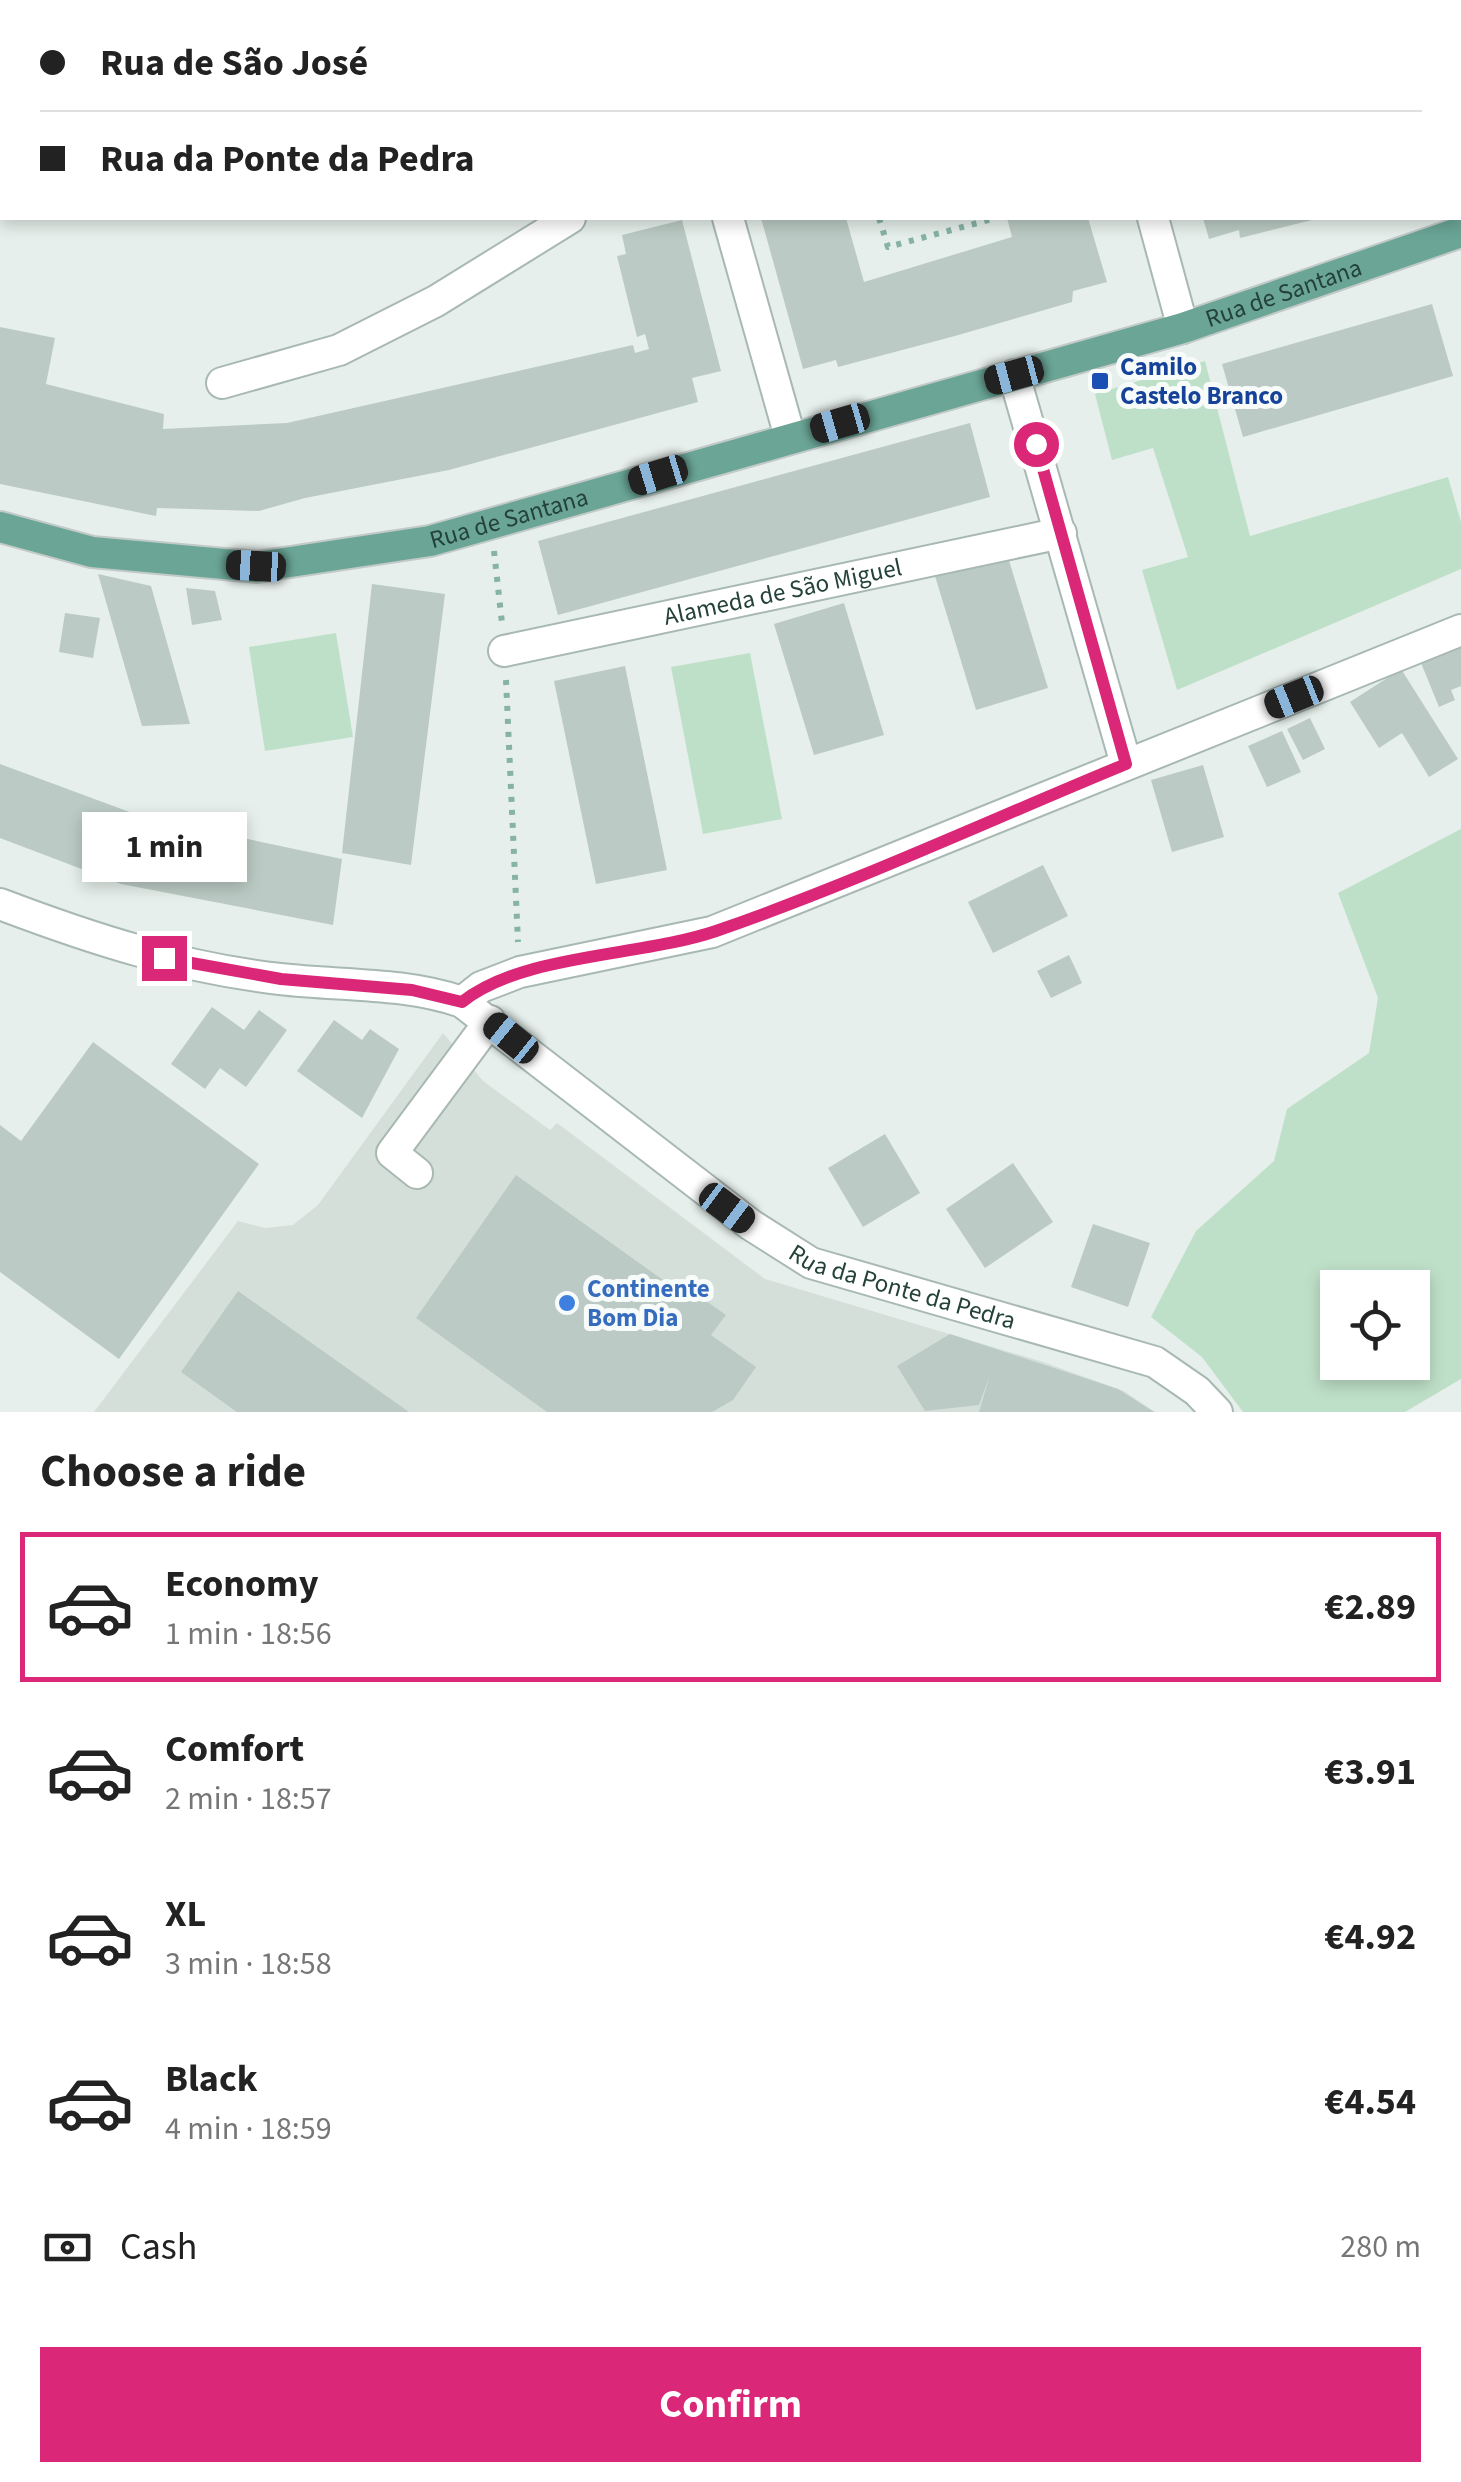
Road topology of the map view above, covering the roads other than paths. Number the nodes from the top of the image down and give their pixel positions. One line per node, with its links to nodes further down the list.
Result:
1 (567, 220): 7 (street)
2 (729, 220): 8 (street)
3 (1154, 220): 5 (street)
4 (1461, 232): 5 (main road, Rua de Santana)
5 (1183, 328): 6 (main road, Rua de Santana)
6 (1014, 375): 8 (main road, Rua de Santana); 10 (street)
7 (222, 383)
8 (790, 437): 9 (main road, Rua de Santana)
9 (0, 527)
10 (1061, 533): 12 (street, Alameda de São Miguel); 13 (street)
11 (1461, 630): 13 (street)
12 (504, 651)
13 (1126, 764): 15 (street)
14 (0, 904): 15 (street, Rua da Ponte da Pedra)
15 (462, 1002): 16 (street, Rua da Ponte da Pedra)
16 (490, 1020): 17 (street); 18 (street, Rua da Ponte da Pedra)
17 (417, 1173)
18 (1217, 1412)

